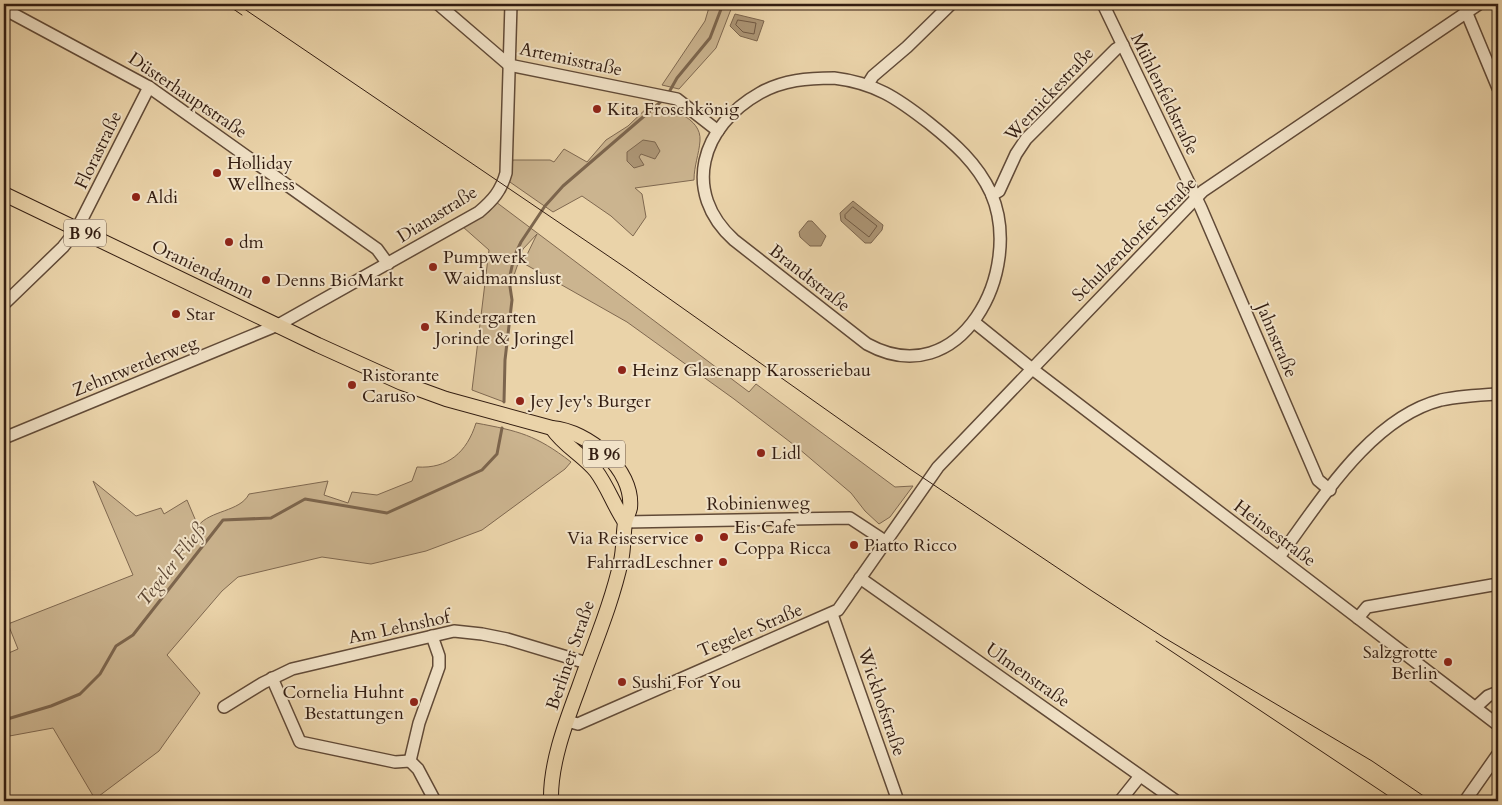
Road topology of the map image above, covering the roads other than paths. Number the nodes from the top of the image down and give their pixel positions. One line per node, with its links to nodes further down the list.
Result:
1 (438, 4): 9 (street, Artemisstraße)
2 (512, 4): 9 (street, Dianastraße)
3 (951, 4): 10 (street)
4 (1103, 4): 8 (street, Mühlenfeldstraße)
5 (1479, 4): 6 (street, Schulzendorfer Straße)
6 (1465, 8): 12 (street); 16 (street, Schulzendorfer Straße)
7 (4, 9): 11 (street, Düsterhauptstraße)
8 (1123, 45): 15 (street, Wernickestraße); 16 (street, Mühlenfeldstraße)
9 (510, 65): 13 (street, Artemisstraße); 18 (street, Dianastraße)
10 (868, 84): 13 (street, Brandtstraße); 15 (street, Brandtstraße)
11 (149, 87): 17 (street, Florastraße); 18 (street, Düsterhauptstraße)
12 (1498, 88)
13 (718, 130): 20 (street, Brandtstraße)
14 (4, 194): 17 (main road, Oraniendamm / B 96)
15 (992, 195): 20 (street, Brandtstraße)
16 (1197, 199): 22 (street, Schulzendorfer Straße); 27 (street, Jahnstraße)
17 (77, 228): 19 (street, Florastraße); 21 (main road, Oraniendamm / B 96)
18 (388, 264): 21 (street, Dianastraße)
19 (4, 304)
20 (974, 322): 22 (street)
21 (278, 325): 24 (main road, Oraniendamm / B 96); 26 (street, Zehntwerderweg)
22 (1031, 368): 29 (street, Schulzendorfer Straße); 30 (street, Heinsestraße)
23 (1498, 394): 27 (street)
24 (504, 415): 25 (main road, Berliner Straße / B 96)
25 (552, 428): 28 (main road, B 96); 28 (main road, Berliner Straße / B 96)
26 (4, 438)
27 (1330, 490): 30 (street)
28 (625, 522): 29 (street, Robinienweg); 36 (main road, Berliner Straße / B 96)
29 (886, 539): 31 (street, Tegeler Straße)
30 (1279, 557): 34 (street, Heinsestraße)
31 (860, 578): 33 (street, Tegeler Straße); 45 (street, Ulmenstraße)
32 (1498, 584): 34 (street)
33 (832, 614): 41 (street, Tegeler Straße); 48 (street, Wickhofstraße)
34 (1358, 618): 40 (street, Heinsestraße)
35 (432, 636): 36 (street, Am Lehnshof); 37 (street, Am Lehnshof); 44 (street)
36 (588, 663): 41 (main road, Berliner Straße / B 96)
37 (272, 678): 39 (street, Am Lehnshof); 44 (street)
38 (1498, 692): 40 (street)
39 (224, 707)
40 (1476, 707): 42 (street, Heinsestraße)
41 (567, 721): 47 (main road, Berliner Straße / B 96)
42 (1498, 725)
43 (1498, 754): 51 (street)
44 (410, 760): 46 (street)
45 (1140, 776): 49 (street); 50 (street, Ulmenstraße)
46 (435, 801)
47 (551, 801)
48 (898, 801)
49 (1120, 801)
50 (1176, 801)
51 (1465, 801)

